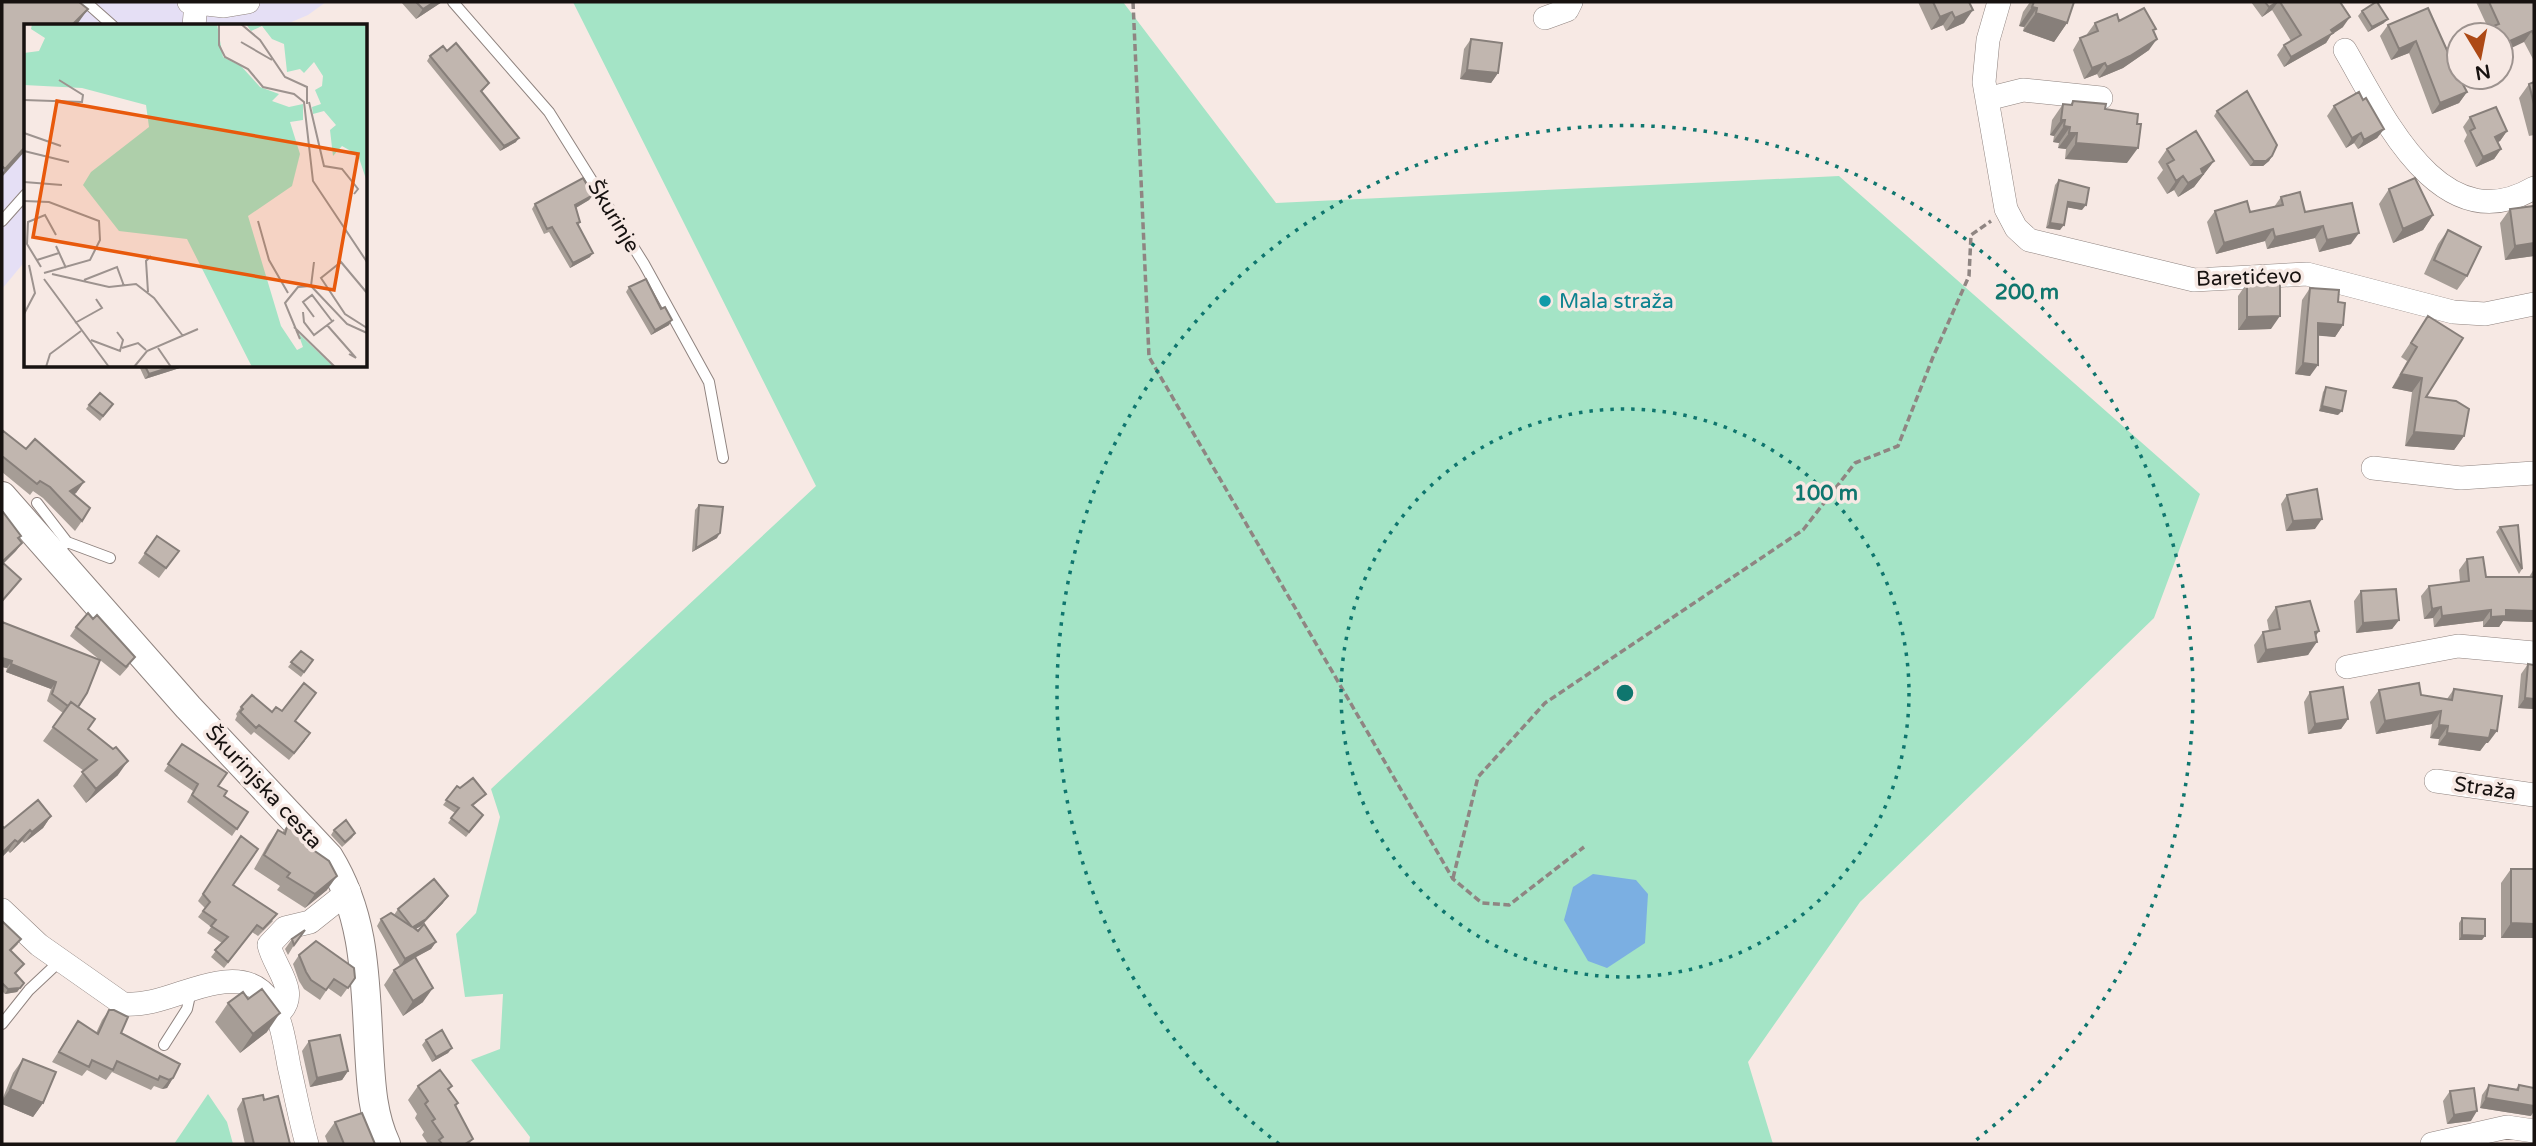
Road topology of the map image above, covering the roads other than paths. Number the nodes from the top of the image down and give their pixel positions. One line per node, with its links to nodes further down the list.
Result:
1 (86, 2): 8 (lane)
2 (248, 2): 6 (street)
3 (453, 2): 16 (lane, Škurinje)
4 (1571, 2): 7 (street)
5 (1999, 2): 11 (street, Baretićevo)
6 (193, 10)
7 (1545, 18)
8 (111, 24)
9 (2346, 50): 12 (street)
10 (2101, 98): 11 (street)
11 (1987, 99): 15 (street, Baretićevo)
12 (2534, 188)
13 (24, 196): 14 (lane)
14 (2, 221)
15 (2534, 304)
16 (723, 458)
17 (2373, 468): 18 (street)
18 (2534, 473)
19 (2, 496): 21 (street, Škurinjska cesta)
20 (37, 503): 21 (lane)
21 (60, 548): 22 (lane); 27 (street, Škurinjska cesta)
22 (110, 558)
23 (2534, 653): 24 (street)
24 (2347, 667)
25 (2436, 781): 26 (street, Straža)
26 (2534, 795)
27 (349, 891): 31 (street); 36 (street, Škurinjska cesta)
28 (2, 910): 29 (street)
29 (61, 960): 30 (street); 32 (lane)
30 (191, 991): 31 (street); 33 (lane)
31 (278, 1014): 35 (street)
32 (2, 1024)
33 (163, 1045)
34 (2534, 1131): 37 (street)
35 (307, 1144)
36 (386, 1144)
37 (2432, 1144)

